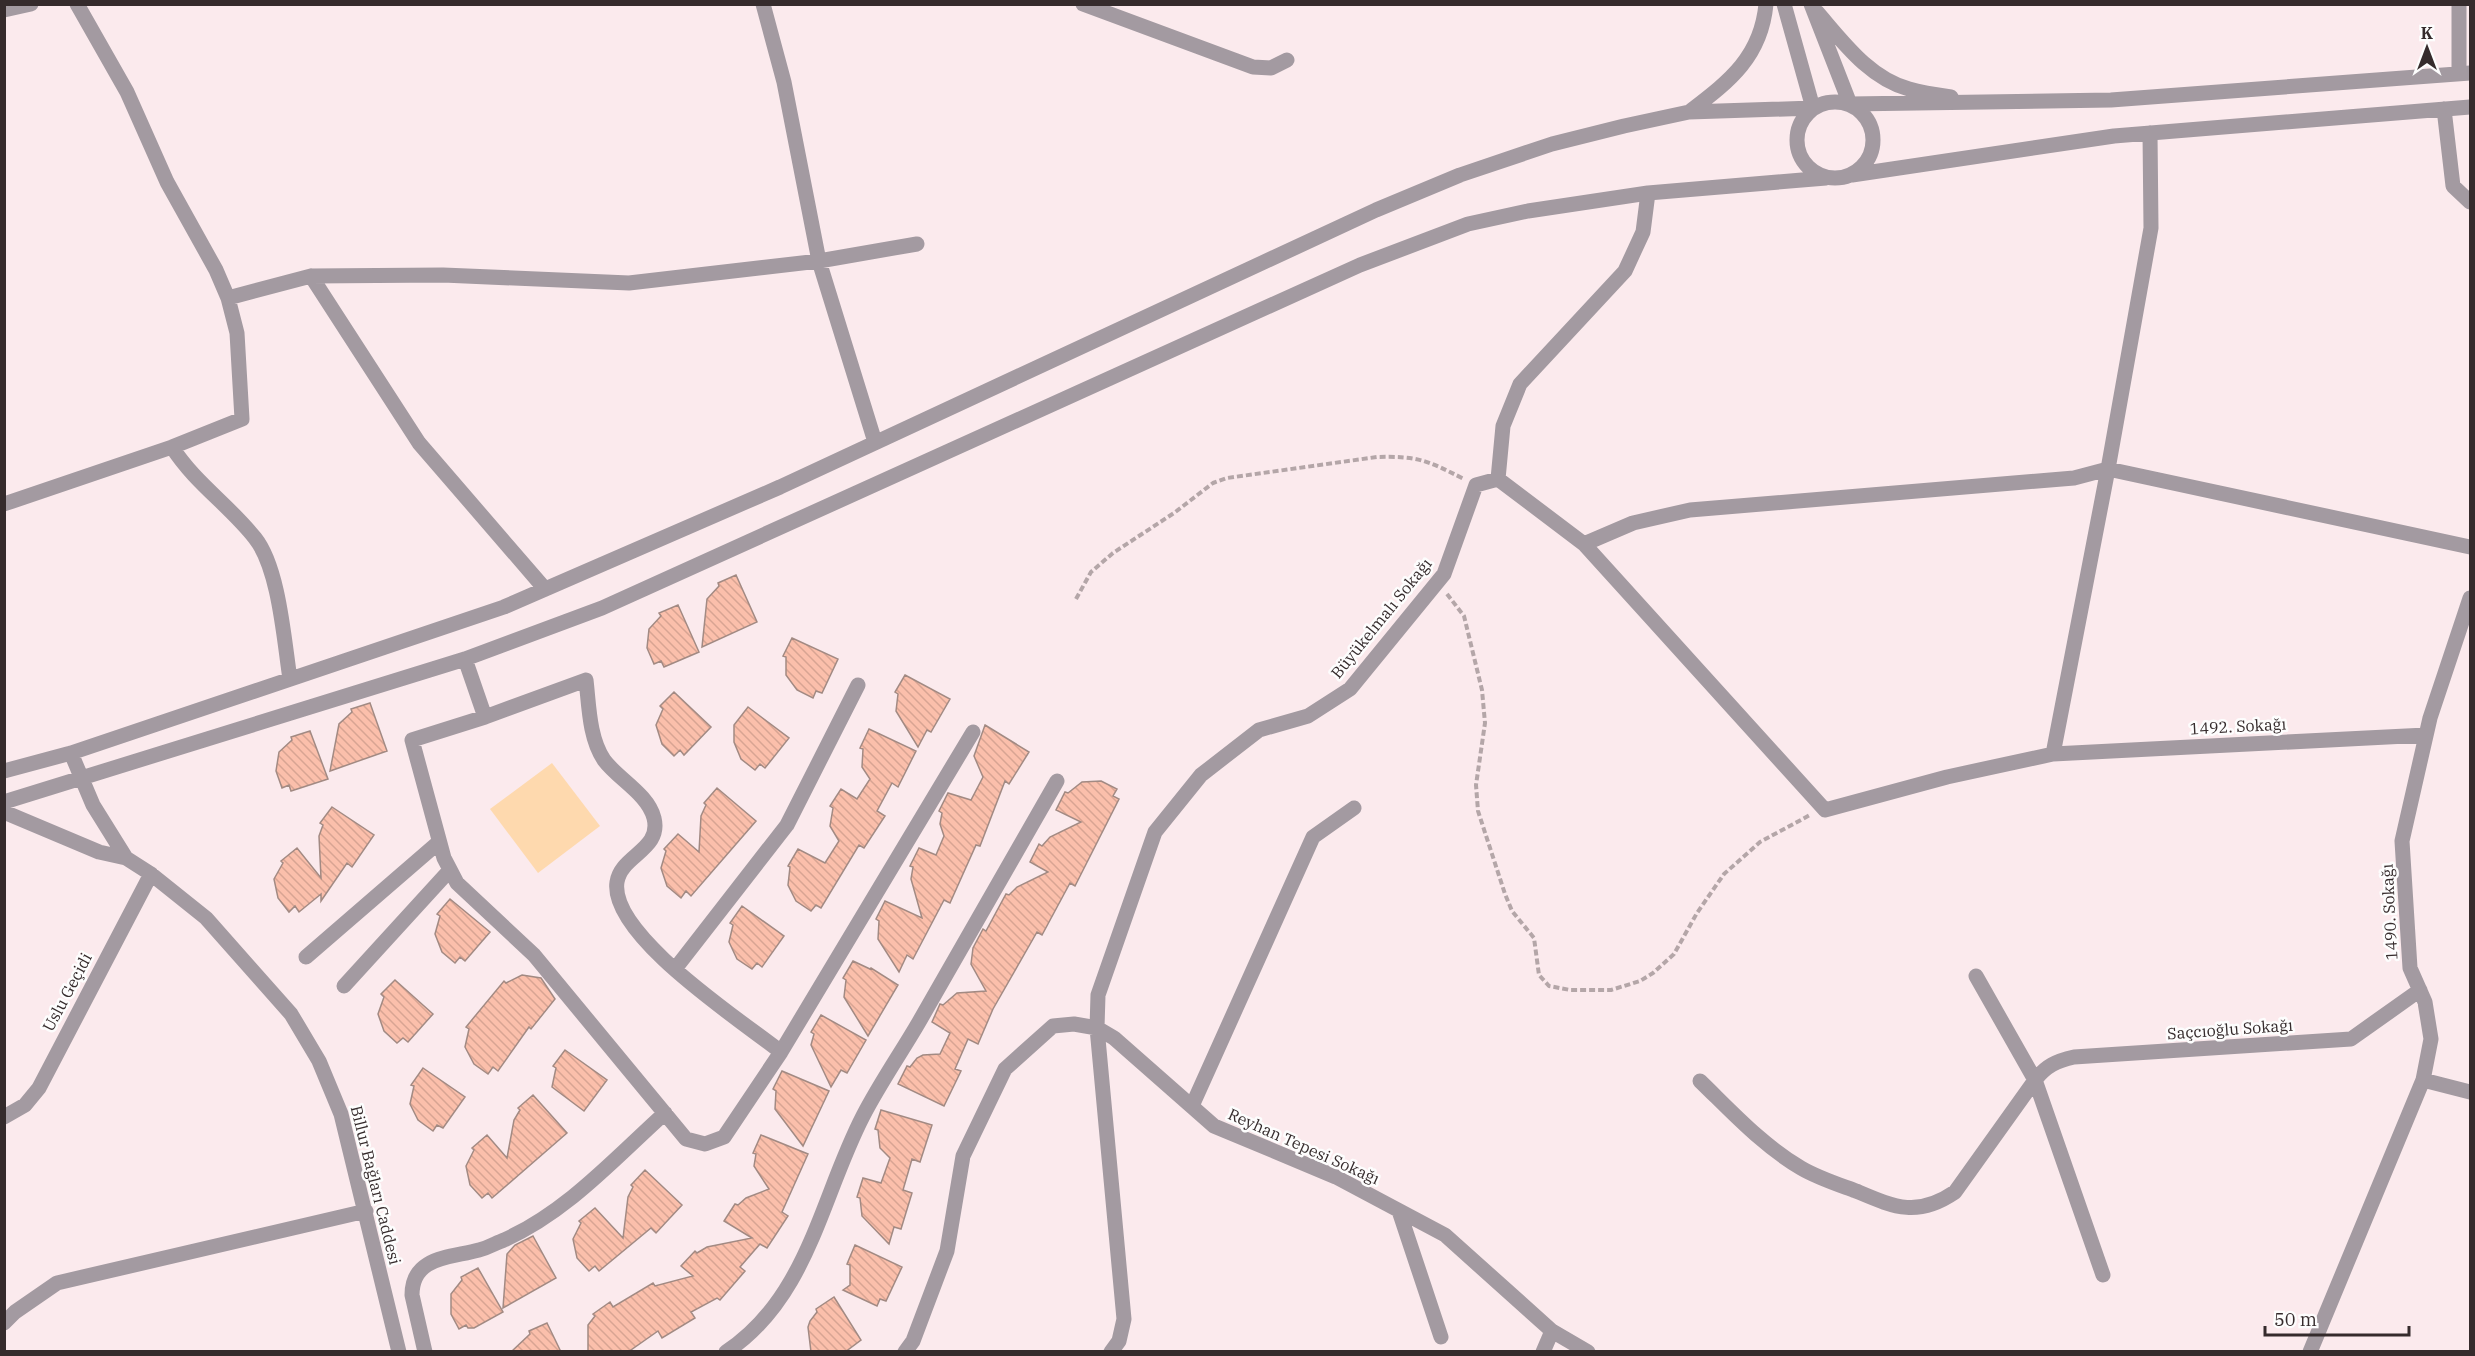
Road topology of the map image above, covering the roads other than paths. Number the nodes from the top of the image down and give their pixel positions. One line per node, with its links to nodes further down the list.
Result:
1 (77, 4): 26 (street)
2 (764, 4): 24 (street)
3 (1083, 4): 10 (street)
4 (1766, 4): 17 (street)
5 (1784, 4): 15 (street)
6 (1811, 4): 12 (street); 13 (street)
7 (2459, 4): 11 (street)
8 (24, 5): 9 (street)
9 (4, 10)
10 (1287, 60)
11 (2465, 73): 12 (street)
12 (1984, 103): 13 (street)
13 (1850, 104): 15 (street); 19 (street)
14 (2470, 107): 16 (street)
15 (1814, 108): 17 (street); 20 (street)
16 (2444, 109): 18 (street); 22 (street)
17 (1689, 112): 27 (street)
18 (2150, 133): 19 (street); 29 (street)
19 (1852, 175): 20 (street)
20 (1826, 178): 21 (street)
21 (1648, 193): 30 (street); 36 (street)
22 (2470, 202)
23 (917, 244): 24 (street)
24 (819, 261): 25 (street); 27 (street)
25 (311, 276): 26 (street); 34 (street)
26 (228, 298): 28 (street)
27 (875, 442): 34 (street)
28 (172, 447): 31 (street); 37 (street)
29 (2108, 469): 32 (street); 33 (street); 43 (street)
30 (1498, 479): 32 (street); 59 (street, Büyükelmalı Sokağı)
31 (4, 504)
32 (1584, 544): 43 (street, 1492. Sokağı)
33 (2470, 547)
34 (545, 589): 37 (street)
35 (2470, 598): 41 (street, 1490. Sokağı)
36 (465, 659): 39 (street); 45 (street)
37 (291, 679): 42 (street)
38 (858, 685): 55 (street)
39 (486, 717): 50 (street); 55 (street)
40 (972, 732): 60 (street)
41 (2426, 735): 43 (street, 1492. Sokağı); 58 (street, 1490. Sokağı)
42 (71, 753): 44 (street); 45 (street, Billur Bağları Caddesi)
43 (2053, 754)
44 (4, 771)
45 (83, 780): 47 (street); 51 (street, Billur Bağları Caddesi)
46 (1057, 781): 77 (street)
47 (4, 802)
48 (1354, 808): 65 (street)
49 (4, 812): 51 (street, Billur Bağları Caddesi)
50 (439, 842): 52 (street); 54 (street)
51 (126, 858): 53 (street, Billur Bağları Caddesi)
52 (449, 871): 57 (street); 66 (street)
53 (151, 873): 67 (street, Uslu Geçidi); 68 (street, Billur Bağları Caddesi)
54 (306, 957)
55 (675, 969): 60 (street)
56 (1976, 976): 61 (street)
57 (344, 986)
58 (2420, 990): 61 (street, Saçcıoğlu Sokağı); 62 (street, 1490. Sokağı)
59 (1097, 1028): 65 (street, Reyhan Tepesi Sokağı); 72 (street); 80 (street, Büyükelmalı Sokağı)
60 (780, 1052): 66 (street)
61 (2035, 1080): 63 (street, Saçcıoğlu Sokağı); 70 (street)
62 (2423, 1080): 64 (street); 83 (street, 1490. Sokağı)
63 (1700, 1081)
64 (2470, 1092)
65 (1192, 1106): 69 (street, Reyhan Tepesi Sokağı)
66 (665, 1113): 76 (street)
67 (4, 1118)
68 (366, 1211): 71 (street); 75 (street, Billur Bağları Caddesi)
69 (1399, 1211): 73 (street, Reyhan Tepesi Sokağı); 74 (street)
70 (2103, 1275)
71 (4, 1323)
72 (918, 1328): 78 (street); 79 (street)
73 (1552, 1331): 81 (street); 82 (street, Reyhan Tepesi Sokağı)
74 (1442, 1337)
75 (399, 1352)
76 (425, 1352)
77 (726, 1352)
78 (905, 1352)
79 (921, 1352)
80 (1111, 1352)
81 (1543, 1352)
82 (1588, 1352)
83 (2310, 1352)

